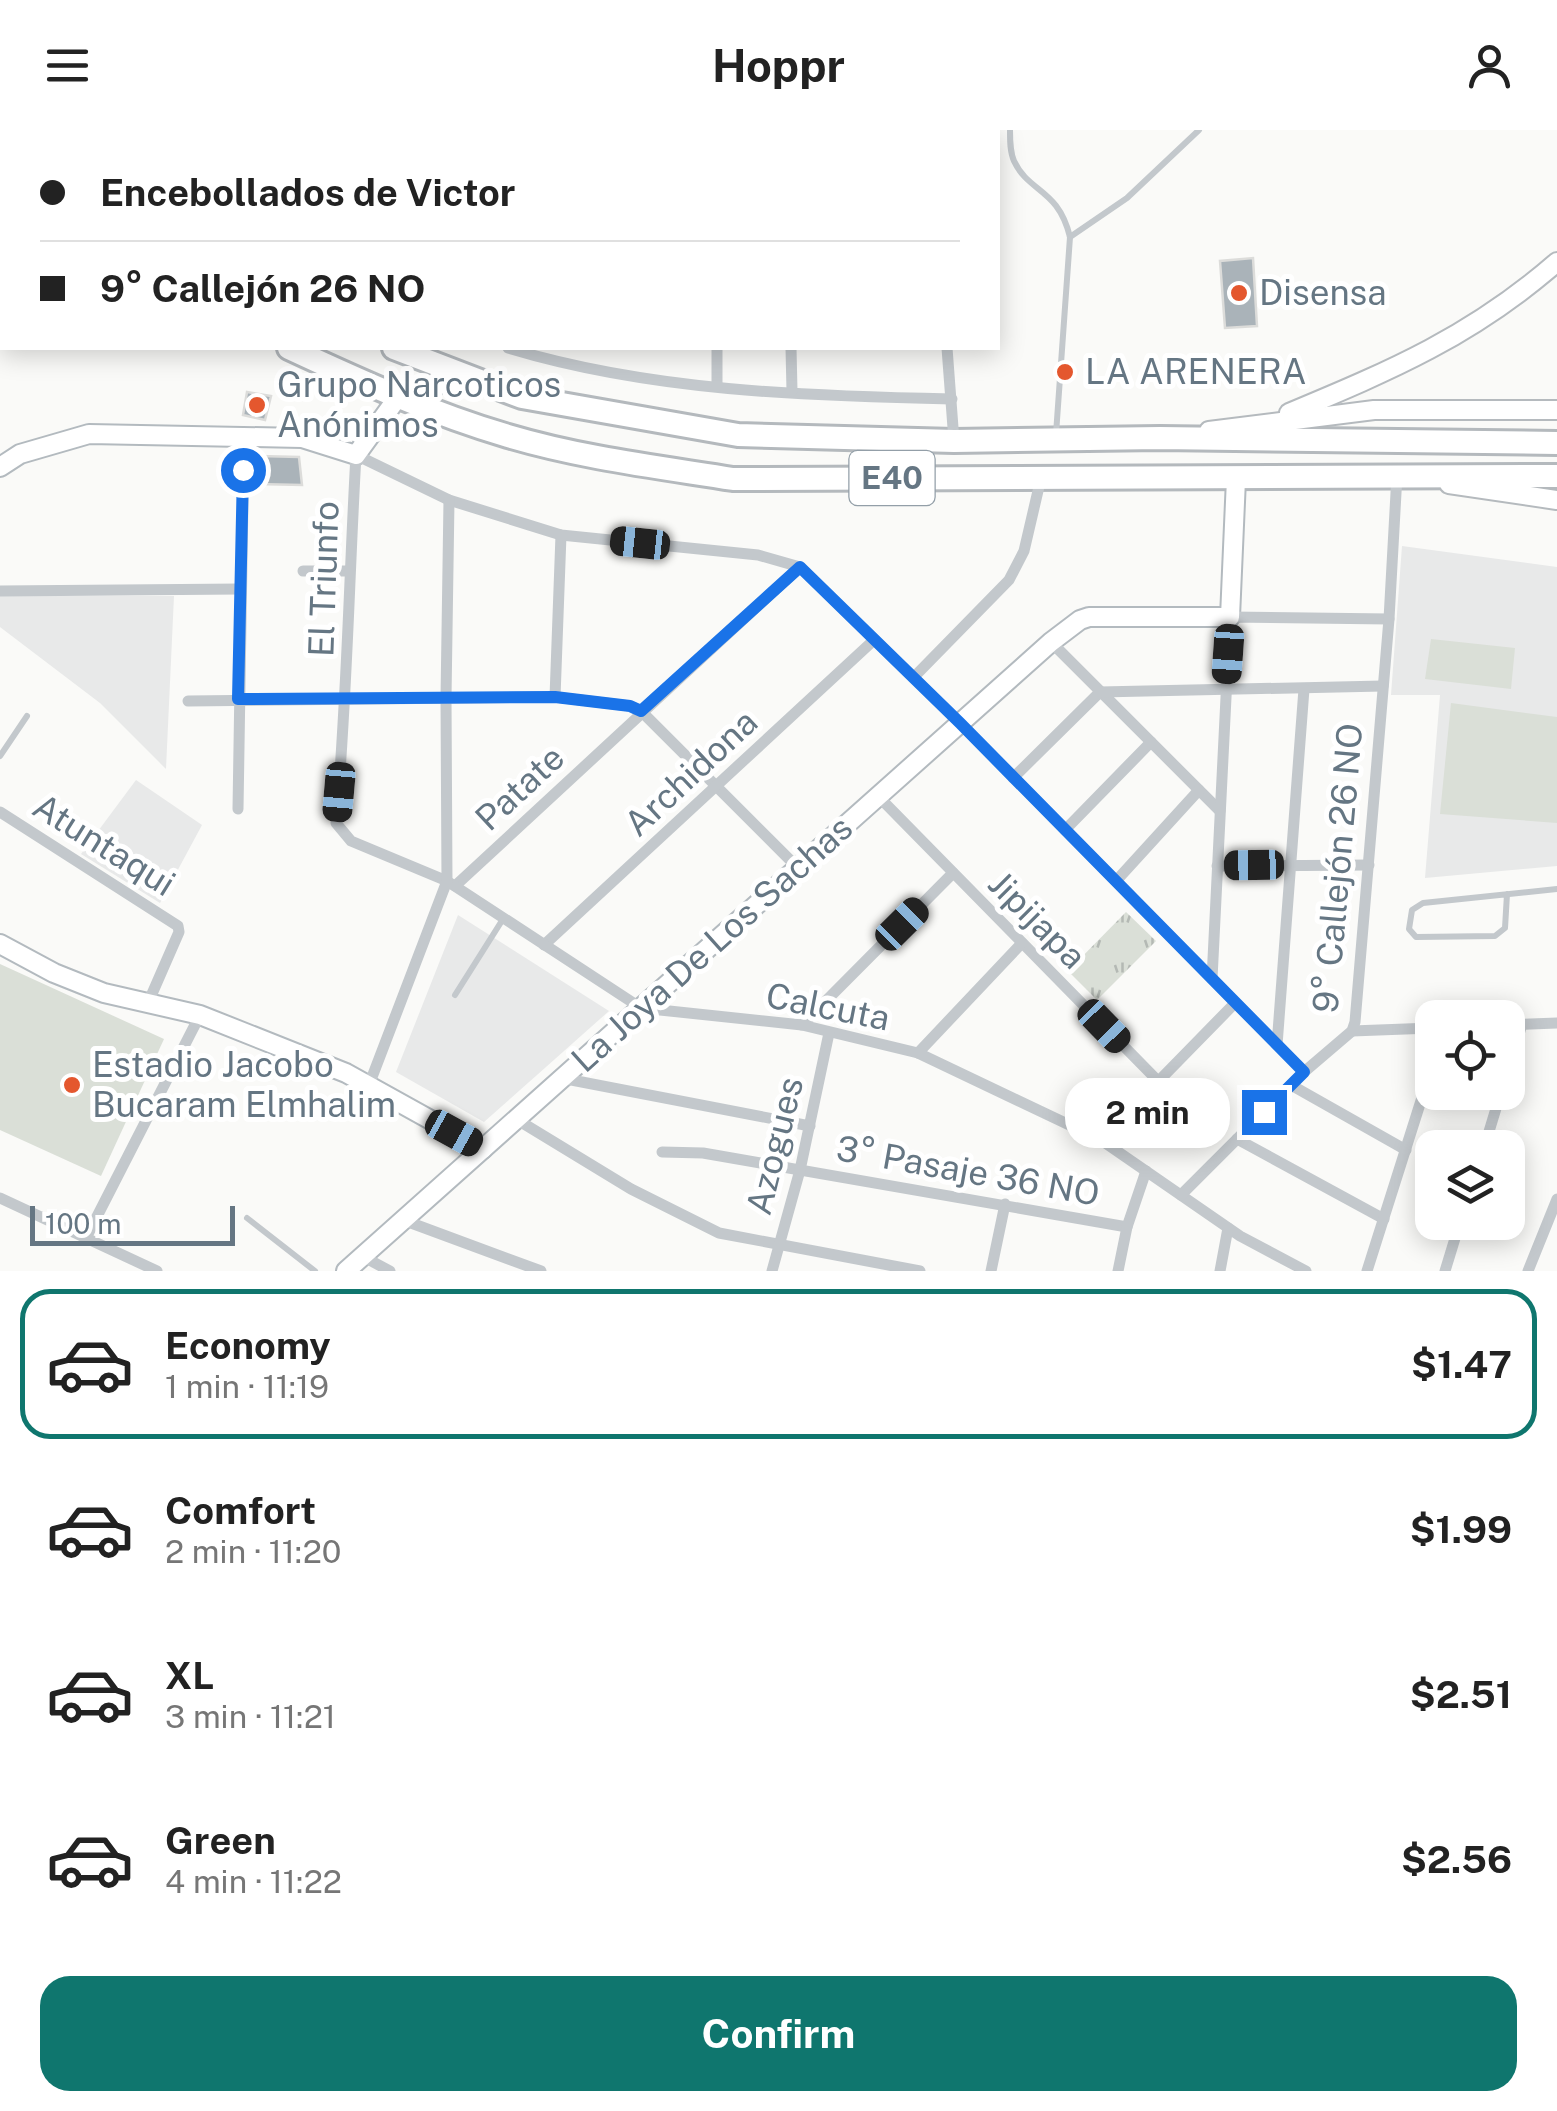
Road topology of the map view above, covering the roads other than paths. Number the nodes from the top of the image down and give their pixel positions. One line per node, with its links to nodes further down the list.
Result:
1 (1010, 130): 3 (lane)
2 (1199, 130): 3 (lane)
3 (1070, 237): 22 (lane)
4 (1557, 262): 19 (street)
5 (294, 350): 16 (highway, E40)
6 (399, 350): 13 (highway, E40)
7 (515, 350): 12 (street)
8 (556, 350): 12 (street)
9 (717, 350): 14 (street)
10 (791, 350): 15 (street)
11 (947, 350): 17 (street)
12 (556, 362): 14 (street)
13 (465, 377): 16 (street); 23 (highway, E40)
14 (717, 386): 15 (street)
15 (792, 391): 17 (street)
16 (398, 396): 25 (street); 29 (highway, E40)
17 (952, 399): 23 (street)
18 (1557, 410): 19 (street, E40)
19 (1268, 422): 21 (street, E40)
20 (244, 436): 25 (street); 26 (street); 39 (street)
21 (1160, 438): 22 (highway, E40); 24 (highway)
22 (1056, 440): 23 (highway, E40)
23 (954, 441)
24 (1557, 443)
25 (356, 456): 32 (street); 38 (street, El Triunfo)
26 (0, 467)
27 (1397, 475): 28 (highway); 30 (highway, E40); 31 (street, E40); 42 (street, 9° Callejón 26 NO)
28 (1557, 476)
29 (1041, 478): 30 (highway, E40); 45 (street)
30 (1236, 479): 41 (street)
31 (1511, 495): 33 (street); 34 (street)
32 (450, 500): 35 (street); 52 (street)
33 (1557, 500)
34 (1557, 512)
35 (560, 535): 36 (street); 51 (street)
36 (800, 567): 43 (street); 55 (street, Patate)
37 (303, 570): 38 (street)
38 (350, 571): 50 (street, El Triunfo)
39 (240, 588): 40 (street); 53 (street)
40 (0, 592)
41 (1230, 618): 42 (street); 44 (street, La Joya De Los Sachas); 48 (street)
42 (1389, 620): 46 (street, 9° Callejón 26 NO)
43 (874, 640): 45 (street); 61 (street, Archidona)
44 (1051, 642): 49 (street); 57 (street, La Joya De Los Sachas)
45 (914, 677): 57 (street)
46 (1383, 686): 47 (street); 70 (street, 9° Callejón 26 NO)
47 (1304, 688): 48 (street); 69 (street)
48 (1226, 690): 49 (street); 65 (street)
49 (1100, 692): 58 (street); 60 (street)
50 (348, 697): 52 (street); 53 (street); 67 (street, El Triunfo)
51 (555, 697): 52 (street); 55 (street)
52 (446, 698): 75 (street)
53 (238, 699): 54 (street); 64 (street)
54 (188, 701)
55 (641, 711): 61 (street); 75 (street, Patate)
56 (27, 716): 59 (lane)
57 (960, 723): 60 (street); 63 (street, La Joya De Los Sachas)
58 (1151, 742): 62 (street); 68 (street)
59 (0, 756)
60 (1013, 778): 68 (street)
61 (716, 788): 72 (street); 81 (street, Archidona)
62 (1199, 790): 65 (street); 74 (street)
63 (878, 796): 72 (street, La Joya De Los Sachas); 73 (street, Jipijapa)
64 (238, 809)
65 (1220, 811): 71 (street)
66 (0, 812): 84 (street, Atuntaqui)
67 (336, 823): 75 (street, Calcuta)
68 (1065, 830): 74 (street)
69 (1290, 864): 70 (street); 71 (street); 94 (street)
70 (1369, 864): 92 (street, 9° Callejón 26 NO)
71 (1217, 866): 82 (street)
72 (798, 868): 86 (street, La Joya De Los Sachas)
73 (953, 873): 79 (street, Jipijapa); 90 (street)
74 (1116, 882): 82 (street)
75 (451, 884): 78 (street, Calcuta); 100 (street)
76 (1557, 889): 77 (lane)
77 (1506, 894): 77 (lane)
78 (504, 918): 81 (street, Calcuta); 83 (lane)
79 (1022, 943): 95 (street); 98 (street, Jipijapa)
80 (0, 944): 84 (street)
81 (544, 945): 86 (street, Calcuta)
82 (1212, 979): 85 (street)
83 (455, 995)
84 (148, 1003): 87 (street)
85 (1235, 1003): 94 (street); 98 (street)
86 (641, 1008): 90 (street, Calcuta); 97 (street, La Joya De Los Sachas)
87 (200, 1015): 100 (street); 120 (street)
88 (1557, 1023): 89 (street)
89 (1525, 1024)
90 (802, 1025): 93 (street, Calcuta)
91 (1415, 1029): 92 (street)
92 (1352, 1031): 96 (street, 9° Callejón 26 NO)
93 (829, 1033): 95 (street, Calcuta); 103 (street, Azogues)
94 (1277, 1045): 96 (street)
95 (918, 1054): 105 (street, Calcuta)
96 (1304, 1072): 99 (street, 9° Callejón 26 NO)
97 (561, 1078): 102 (street, La Joya De Los Sachas); 103 (street)
98 (1158, 1081): 105 (street)
99 (1291, 1085): 104 (street, 9° Callejón 26 NO); 107 (street)
100 (368, 1086): 106 (street)
101 (1418, 1110): 107 (street)
102 (516, 1119): 106 (street, La Joya De Los Sachas); 122 (street)
103 (810, 1126): 109 (street, Azogues)
104 (1236, 1139): 111 (street, 9° Callejón 26 NO); 116 (street)
105 (1101, 1140): 110 (street, Calcuta)
106 (483, 1149): 117 (street, La Joya De Los Sachas)
107 (1406, 1150): 116 (street)
108 (662, 1152): 109 (street, 3° Pasaje 36 NO)
109 (800, 1170): 114 (street, 3° Pasaje 36 NO); 122 (street, Azogues)
110 (1146, 1171): 111 (street, Calcuta); 118 (street)
111 (1180, 1195): 119 (street, Calcuta)
112 (0, 1198): 120 (street)
113 (1557, 1199): 137 (street)
114 (1005, 1204): 118 (street, 3° Pasaje 36 NO); 131 (street)
115 (246, 1218): 125 (lane)
116 (1384, 1219): 135 (street)
117 (403, 1220): 123 (street, La Joya De Los Sachas); 128 (street)
118 (1127, 1227): 132 (street)
119 (1228, 1228): 133 (street); 134 (street, Calcuta)
120 (87, 1236): 124 (street)
121 (1454, 1240): 136 (street)
122 (779, 1244): 129 (street, Azogues); 130 (street)
123 (362, 1256): 126 (street, La Joya De Los Sachas); 127 (street)
124 (156, 1271)
125 (315, 1271)
126 (346, 1271)
127 (390, 1271)
128 (540, 1271)
129 (772, 1271)
130 (920, 1271)
131 (991, 1271)
132 (1118, 1271)
133 (1220, 1271)
134 (1306, 1271)
135 (1367, 1271)
136 (1445, 1271)
137 (1528, 1271)

